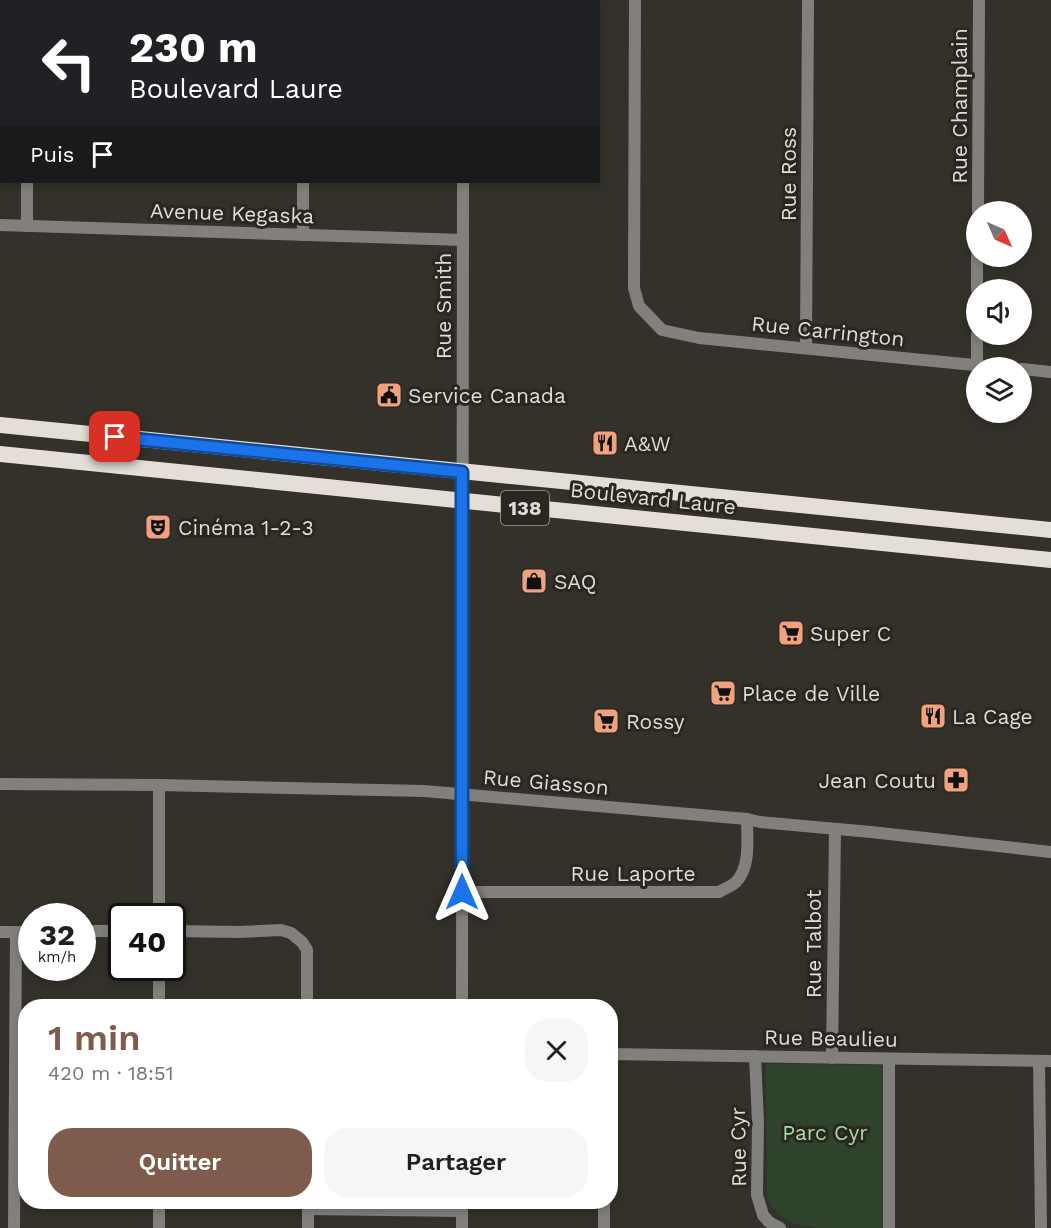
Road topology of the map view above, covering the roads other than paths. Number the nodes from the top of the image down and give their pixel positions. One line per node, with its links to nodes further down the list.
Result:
1 (635, 0): 12 (street, Rue Carrington)
2 (808, 0): 12 (street, Rue Ross)
3 (979, 0): 7 (street, Rue Champlain)
4 (27, 183): 9 (street)
5 (303, 183): 10 (street)
6 (463, 183): 11 (street, Rue Smith)
7 (978, 201)
8 (0, 225): 9 (street, Avenue Kegaska)
9 (27, 226): 10 (street, Avenue Kegaska)
10 (303, 235): 11 (street, Avenue Kegaska)
11 (463, 240): 18 (street, Rue Smith)
12 (806, 348): 13 (street, Rue Carrington)
13 (966, 364)
14 (1032, 370): 15 (street)
15 (1051, 372)
16 (0, 425): 18 (highway, Boulevard Laure / 138)
17 (0, 454): 19 (highway, Boulevard Laure / 138)
18 (462, 472): 19 (street, Rue Smith); 20 (highway, Boulevard Laure / 138)
19 (462, 501): 21 (highway, Boulevard Laure / 138); 24 (street, Rue Smith)
20 (1051, 530)
21 (1051, 560)
22 (0, 784): 23 (street, Rue Giasson)
23 (159, 785): 24 (street, Rue Giasson); 29 (street)
24 (462, 795): 25 (street, Rue Giasson); 28 (street, Rue Smith)
25 (747, 819): 26 (street, Rue Giasson); 28 (street, Rue Laporte)
26 (835, 830): 27 (street, Rue Giasson); 39 (street, Rue Talbot)
27 (1051, 852)
28 (462, 892): 36 (street, Rue Smith)
29 (159, 903)
30 (186, 931): 35 (street)
31 (0, 932): 32 (street)
32 (16, 932): 47 (street)
33 (159, 981): 34 (street)
34 (159, 999)
35 (307, 999)
36 (462, 999)
37 (618, 1054): 38 (street, Rue Beaulieu)
38 (754, 1056): 39 (street, Rue Beaulieu); 52 (street, Rue Cyr)
39 (832, 1058): 40 (street, Rue Beaulieu)
40 (889, 1059): 41 (street, Rue Beaulieu); 53 (street)
41 (1045, 1061): 42 (street)
42 (1046, 1207): 54 (street)
43 (159, 1209): 48 (street)
44 (308, 1209): 49 (street)
45 (462, 1209): 50 (street)
46 (604, 1209): 51 (street)
47 (14, 1228)
48 (159, 1228)
49 (308, 1228)
50 (462, 1228)
51 (604, 1228)
52 (780, 1228)
53 (889, 1228)
54 (1041, 1228)

